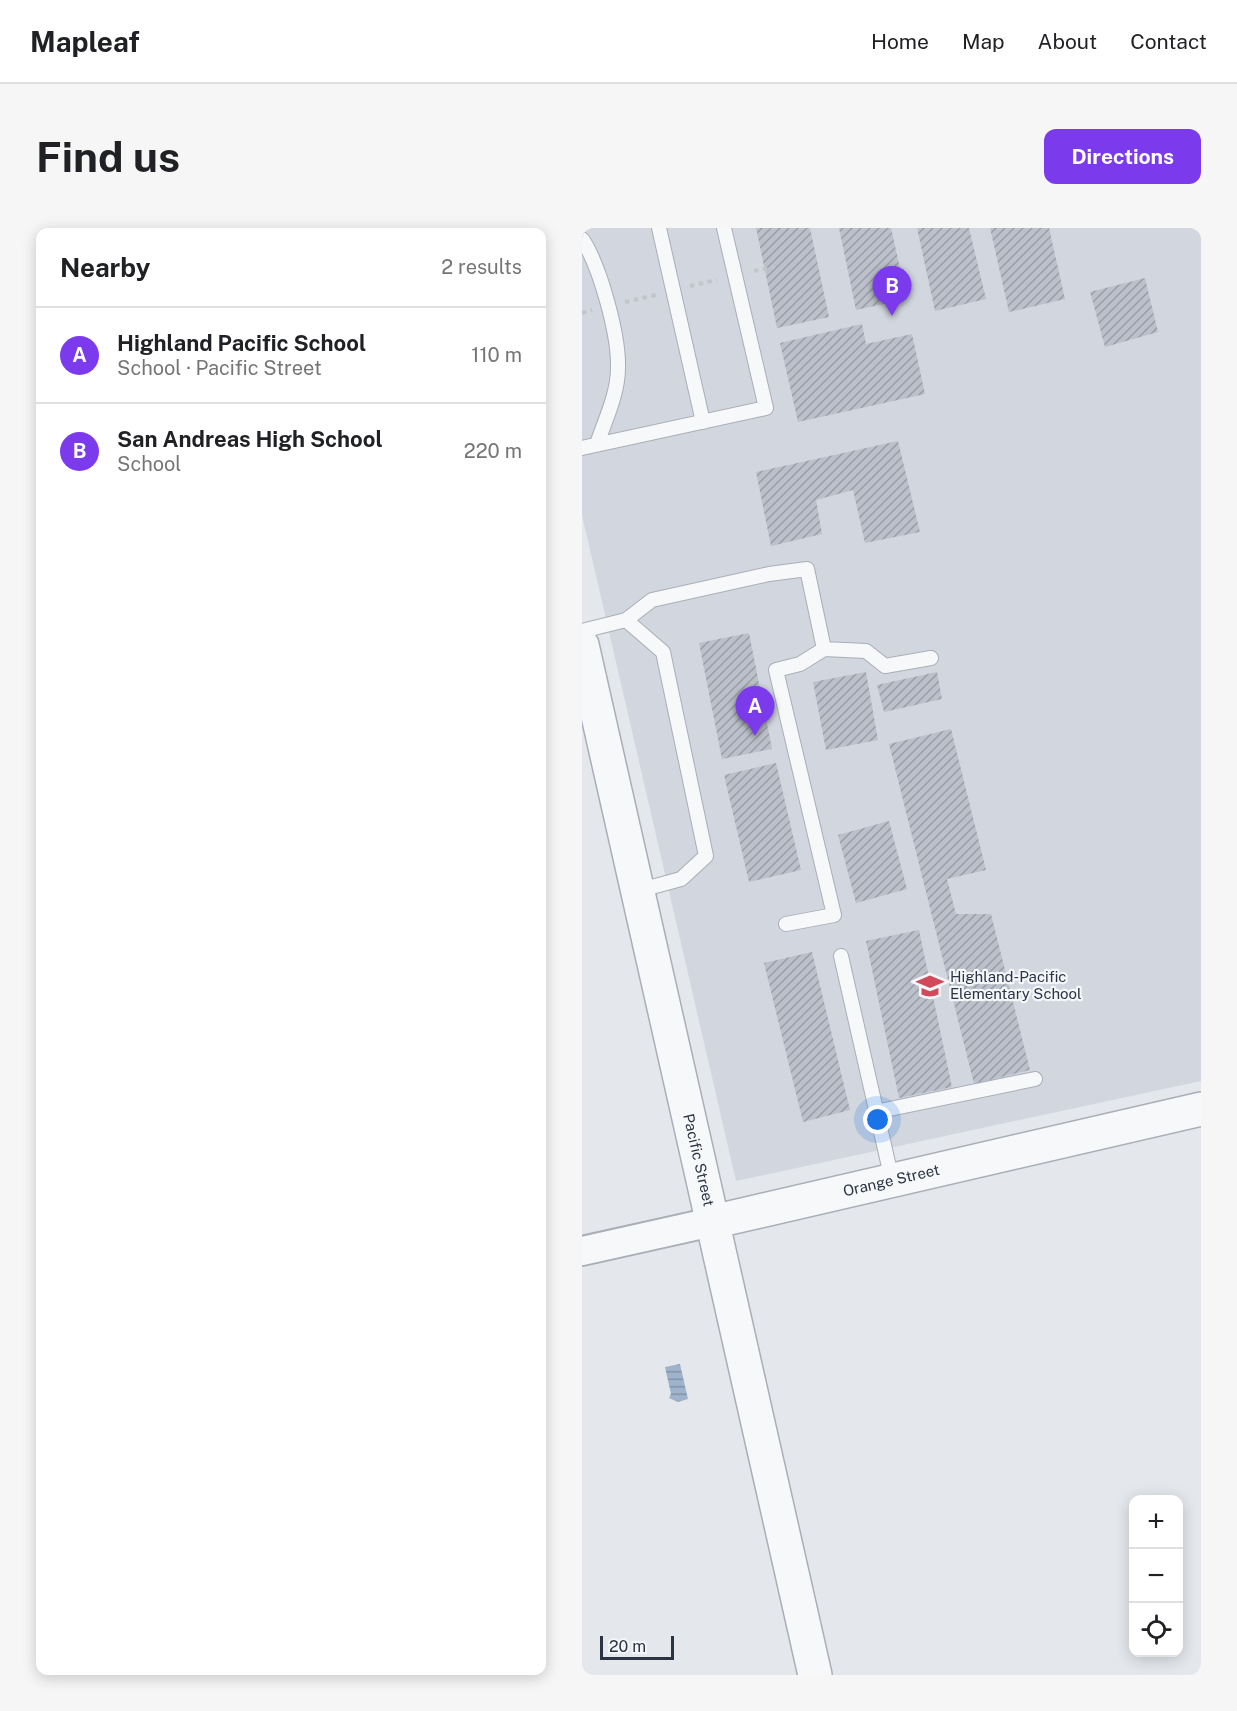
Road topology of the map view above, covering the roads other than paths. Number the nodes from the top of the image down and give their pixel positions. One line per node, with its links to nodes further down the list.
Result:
1 (659, 228): 4 (lane)
2 (724, 228): 4 (lane)
3 (582, 239): 5 (lane)
4 (703, 422): 5 (lane)
5 (597, 444): 6 (lane)
6 (582, 448)
7 (626, 620): 8 (lane); 10 (lane); 12 (lane)
8 (582, 631)
9 (582, 645): 12 (street, Pacific Street)
10 (824, 649): 11 (lane); 13 (lane)
11 (931, 658)
12 (637, 891): 19 (street, Pacific Street)
13 (786, 924)
14 (841, 956): 17 (lane)
15 (1035, 1079): 17 (lane)
16 (1201, 1109): 18 (street, Orange Street)
17 (875, 1112): 18 (lane)
18 (892, 1180): 19 (street, Orange Street)
19 (712, 1222): 20 (street, Orange Street); 21 (street, Pacific Street)
20 (582, 1251)
21 (815, 1675)

